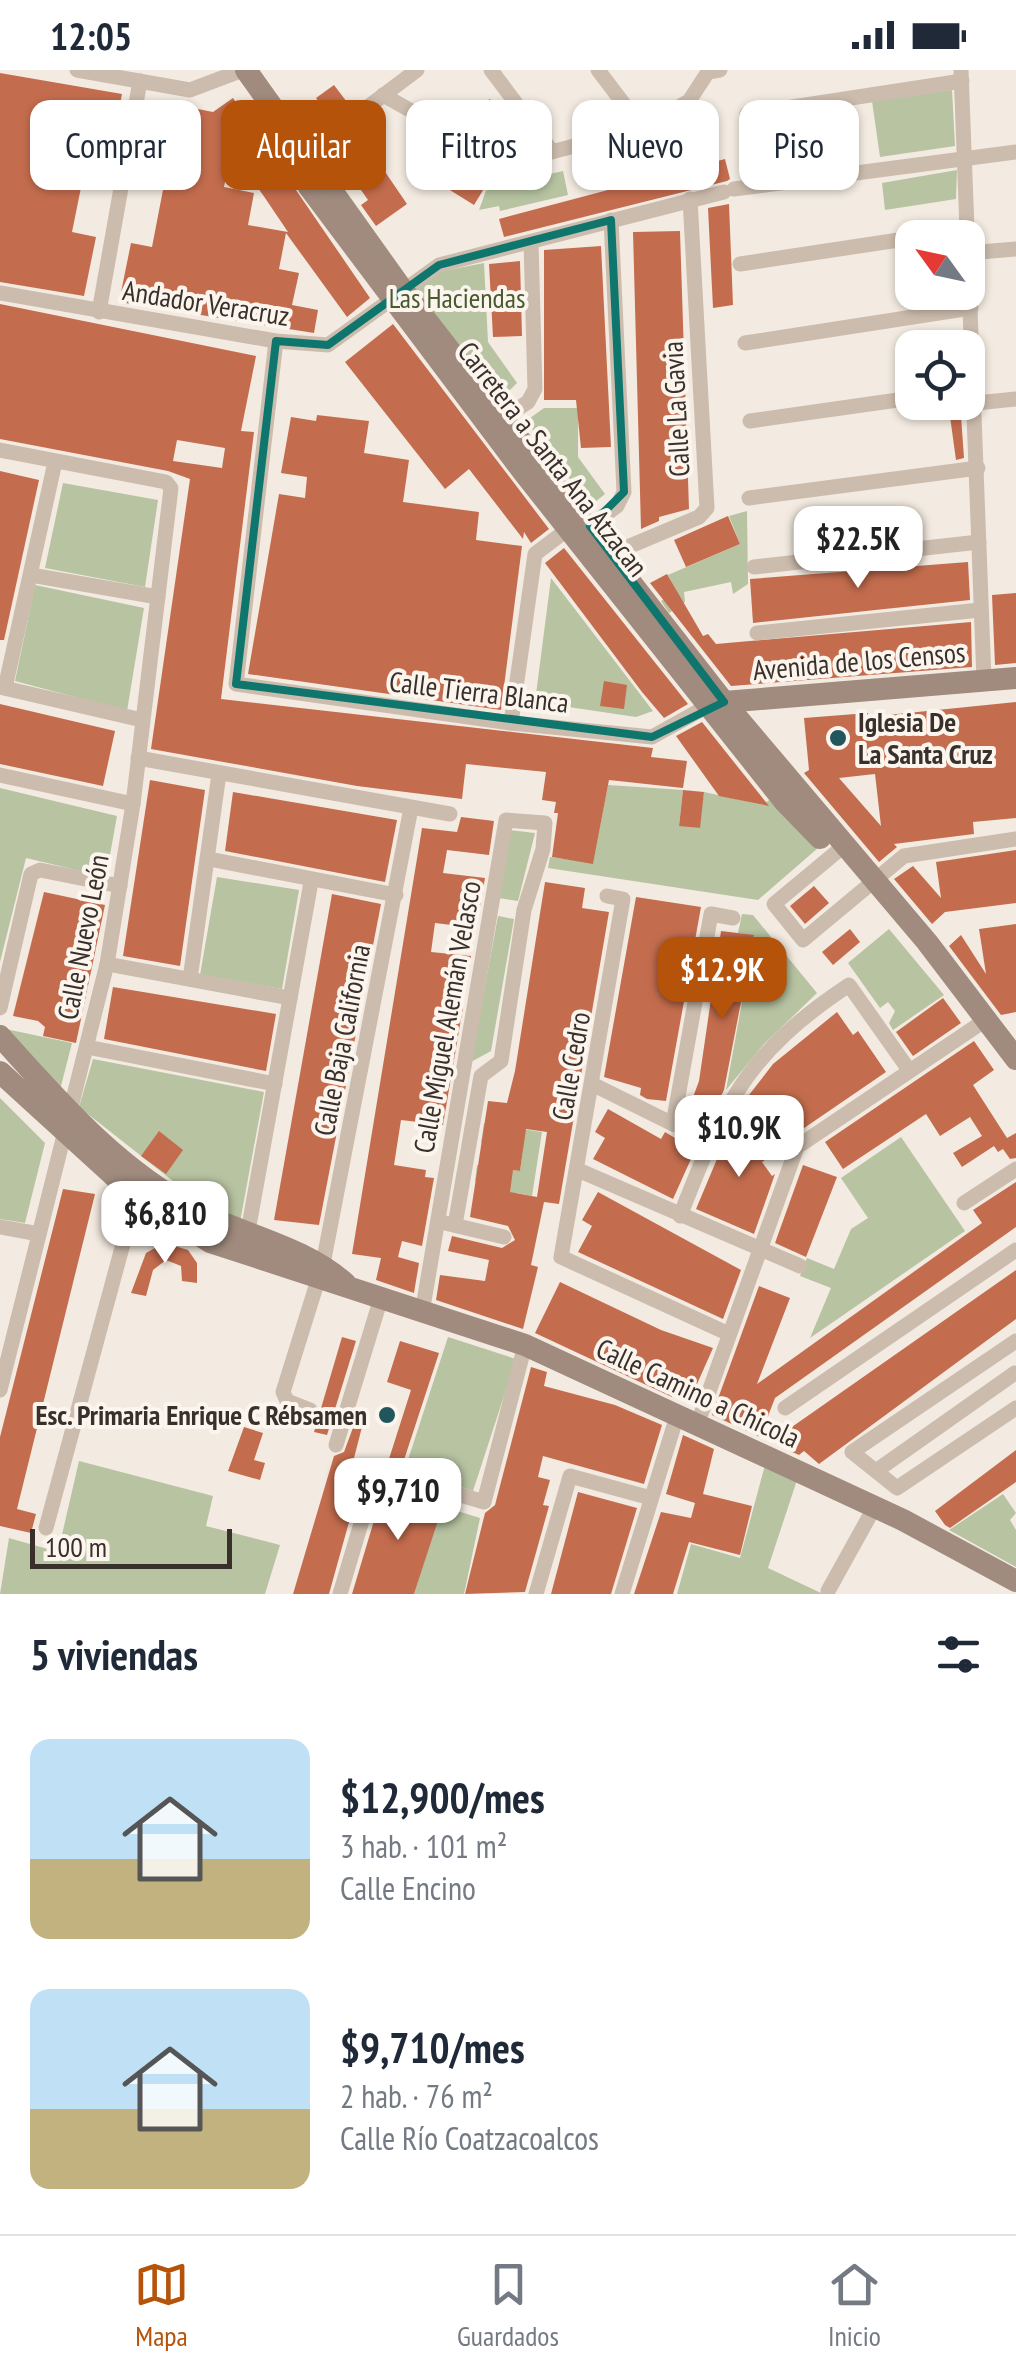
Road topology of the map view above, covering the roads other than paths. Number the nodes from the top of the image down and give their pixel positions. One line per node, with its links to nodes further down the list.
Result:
1 (77, 70): 8 (street)
2 (417, 70): 9 (street)
3 (491, 70): 12 (street)
4 (598, 70): 13 (street)
5 (241, 71): 8 (street); 10 (street, Carretera a Santa Ana Atzacan)
6 (712, 71): 14 (street)
7 (962, 76): 15 (street); 18 (street)
8 (140, 81): 31 (street)
9 (382, 95): 11 (street); 16 (street)
10 (260, 100)
11 (376, 100)
12 (514, 100)
13 (621, 100)
14 (686, 100)
15 (826, 100)
16 (406, 109)
17 (1016, 152): 18 (street, Andador Veracruz)
18 (965, 156): 20 (street, Andador Veracruz); 22 (street)
19 (321, 190): 29 (street, Carretera a Santa Ana Atzacan)
20 (690, 199): 21 (street, Andador Veracruz); 46 (street, Calle La Gavia)
21 (610, 220): 24 (street, Andador Veracruz); 44 (street)
22 (968, 220)
23 (895, 241): 27 (street)
24 (531, 242): 29 (street, Andador Veracruz); 37 (street)
25 (1016, 249): 26 (street)
26 (985, 252)
27 (740, 264)
28 (0, 293): 31 (street, Andador Veracruz)
29 (396, 294): 32 (street, Andador Veracruz); 37 (street, Carretera a Santa Ana Atzacan); 44 (street, Carretera a Santa Ana Atzacan)
30 (957, 310): 33 (street)
31 (99, 312): 32 (street, Andador Veracruz)
32 (276, 341): 58 (street, Calle Tierra Blanca)
33 (745, 343)
34 (985, 395): 35 (street)
35 (1016, 399)
36 (895, 400): 39 (street)
37 (506, 417): 44 (street, Carretera a Santa Ana Atzacan)
38 (975, 420): 42 (street)
39 (750, 421)
40 (0, 450): 41 (street)
41 (55, 462): 48 (street); 49 (street, Calle Nuevo León)
42 (978, 468): 43 (street); 45 (street)
43 (749, 498)
44 (579, 527): 46 (street, Carretera a Santa Ana Atzacan); 56 (street, Carretera a Santa Ana Atzacan); 58 (street)
45 (979, 542): 47 (street); 50 (street)
46 (611, 554): 56 (street, Carretera a Santa Ana Atzacan)
47 (754, 567)
48 (31, 575): 49 (street); 54 (street)
49 (158, 598): 57 (street, Calle Nuevo León)
50 (980, 610): 51 (street); 53 (street)
51 (757, 632)
52 (1016, 678): 53 (street, Avenida de los Censos)
53 (984, 680): 55 (street, Avenida de los Censos)
54 (2, 688): 57 (street)
55 (767, 698): 56 (street, Avenida de los Censos); 59 (street)
56 (715, 703): 58 (street, Calle Tierra Blanca); 59 (street, Carretera a Santa Ana Atzacan); 67 (street, Carretera a Santa Ana Atzacan)
57 (142, 720): 60 (street, Calle Nuevo León)
58 (511, 724)
59 (750, 732): 67 (street, Carretera a Santa Ana Atzacan)
60 (138, 758): 62 (street); 63 (street, Calle Nuevo León)
61 (0, 774): 63 (street)
62 (219, 774): 64 (street); 68 (street)
63 (132, 804): 71 (street, Calle Nuevo León)
64 (411, 808): 65 (street); 72 (street, Calle Baja California)
65 (450, 814)
66 (1016, 838): 69 (street)
67 (845, 852): 69 (street, Carretera a Santa Ana Atzacan); 69 (street)
68 (209, 859): 70 (street); 78 (street)
69 (872, 879): 81 (street, Carretera a Santa Ana Atzacan)
70 (311, 882): 72 (street); 79 (street)
71 (120, 886): 77 (street, Calle Nuevo León); 80 (street)
72 (396, 895): 108 (street, Calle Baja California)
73 (607, 896): 90 (street, Calle Cedro)
74 (492, 907): 75 (street); 75 (street, Calle Miguel Alemán Velasco); 88 (street, Calle Miguel Alemán Velasco)
75 (524, 910): 87 (street, Calle Miguel Alemán Velasco)
76 (734, 918): 92 (street)
77 (108, 964): 78 (street); 83 (street, Calle Nuevo León)
78 (190, 979): 79 (street)
79 (290, 998): 89 (street)
80 (0, 1008)
81 (986, 1019): 84 (street, Carretera a Santa Ana Atzacan); 85 (street)
82 (0, 1036): 91 (street, Calle Camino a Chicola)
83 (87, 1047): 89 (street); 91 (street, Calle Nuevo León)
84 (1016, 1059)
85 (909, 1070): 93 (street); 106 (street)
86 (0, 1072): 91 (street, Calle Camino a Chicola)
87 (481, 1076): 88 (street); 100 (street, Calle Miguel Alemán Velasco)
88 (460, 1078): 99 (street, Calle Miguel Alemán Velasco)
89 (276, 1084): 104 (street)
90 (594, 1085): 92 (street); 95 (street, Calle Cedro)
91 (67, 1123): 96 (street, Calle Camino a Chicola); 102 (street, Calle Nuevo León)
92 (674, 1124): 93 (street)
93 (711, 1136): 98 (street)
94 (1016, 1169): 97 (street)
95 (578, 1170): 98 (street); 113 (street, Calle Cedro)
96 (140, 1187): 104 (street, Calle Camino a Chicola); 127 (street)
97 (964, 1203)
98 (680, 1216): 106 (street)
99 (436, 1222): 100 (street); 110 (street, Calle Miguel Alemán Velasco)
100 (455, 1224): 103 (street)
101 (0, 1227): 102 (street)
102 (39, 1234): 112 (street, Calle Nuevo León)
103 (504, 1237)
104 (246, 1244): 108 (street, Calle Camino a Chicola)
105 (1016, 1250): 119 (street)
106 (758, 1251): 107 (street); 113 (street)
107 (800, 1266)
108 (320, 1272): 109 (street, Calle Camino a Chicola); 121 (street, Calle Baja California)
109 (381, 1298): 110 (street, Calle Camino a Chicola); 123 (street)
110 (422, 1313): 115 (street, Calle Camino a Chicola)
111 (0, 1320): 112 (street)
112 (17, 1323): 118 (street, Calle Nuevo León)
113 (729, 1334): 122 (street)
114 (1016, 1341): 116 (street)
115 (525, 1344): 122 (street, Calle Camino a Chicola); 130 (street)
116 (1000, 1351): 117 (street); 124 (street)
117 (1016, 1374): 124 (street)
118 (0, 1390)
119 (786, 1408)
120 (1016, 1408): 124 (street)
121 (310, 1410)
122 (687, 1421): 125 (street); 126 (street, Calle Camino a Chicola)
123 (336, 1445)
124 (876, 1471)
125 (651, 1498): 131 (street); 132 (street)
126 (874, 1508): 128 (street, Calle Camino a Chicola); 129 (street)
127 (46, 1528)
128 (1016, 1580)
129 (828, 1592)
130 (340, 1594)
131 (536, 1594)
132 (622, 1594)

